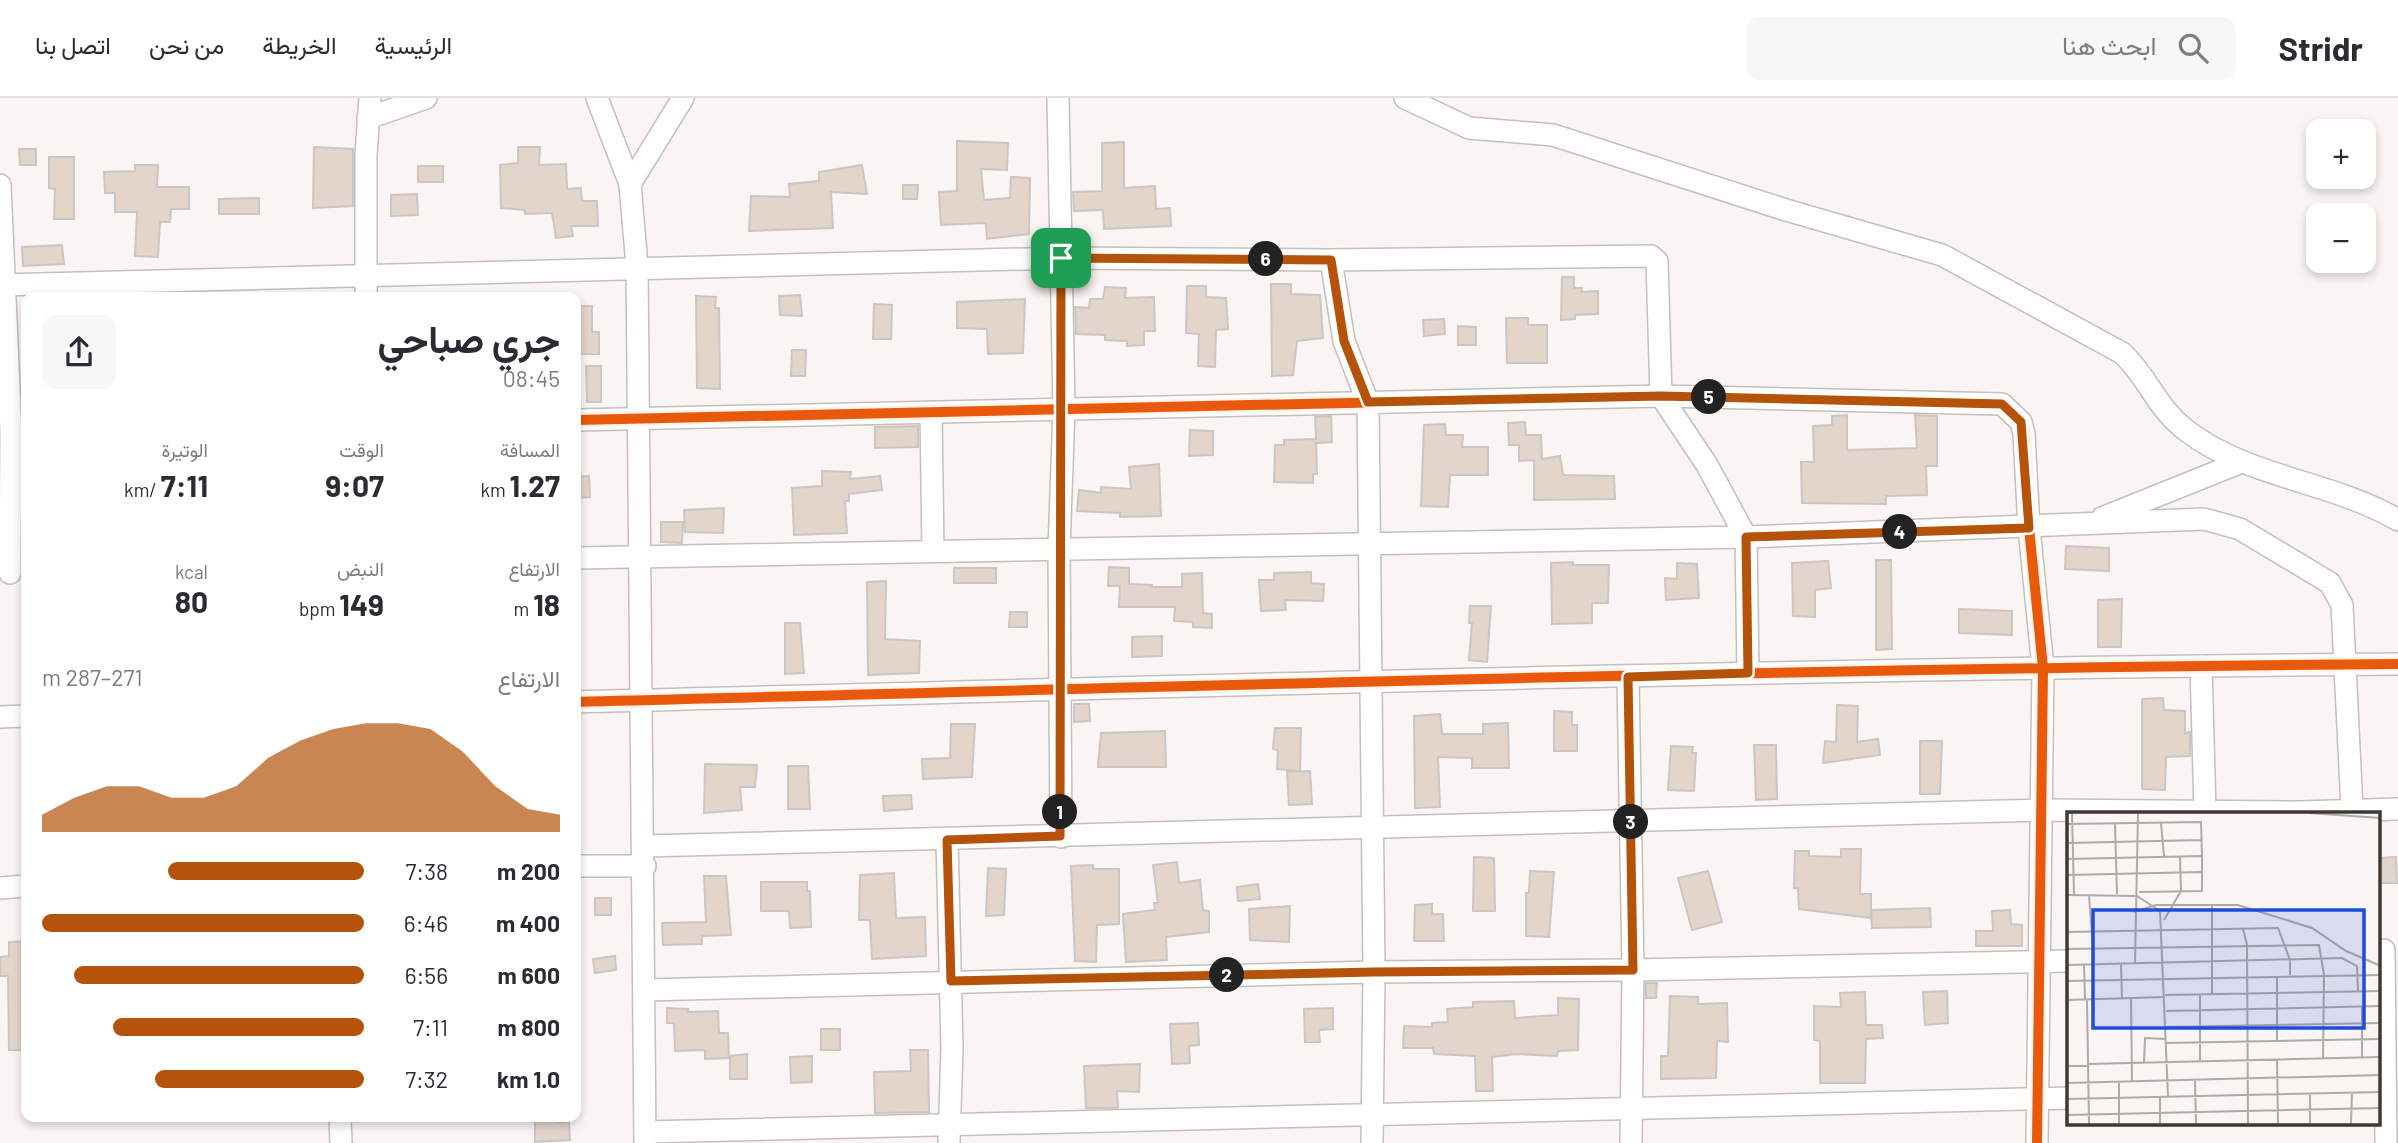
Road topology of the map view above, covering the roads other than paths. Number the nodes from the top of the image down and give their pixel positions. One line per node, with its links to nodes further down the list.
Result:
1 (426, 98): 6 (street)
2 (597, 98): 7 (street)
3 (684, 98): 7 (street)
4 (1058, 98): 9 (street)
5 (1405, 98): 22 (street)
6 (369, 108): 12 (street)
7 (630, 184): 11 (street)
8 (0, 185): 13 (street)
9 (1061, 258): 10 (street); 11 (street); 17 (street)
10 (1331, 260): 15 (street); 16 (street)
11 (637, 266): 12 (street); 19 (street)
12 (365, 276): 13 (street); 14 (street)
13 (2, 285): 21 (street)
14 (366, 292)
15 (1661, 396): 16 (street); 25 (street); 26 (street)
16 (1368, 402): 17 (street); 27 (street)
17 (1063, 409): 18 (street); 28 (street)
18 (931, 412): 19 (street); 29 (street)
19 (639, 418): 20 (street); 30 (street)
20 (581, 420)
21 (12, 432): 32 (street)
22 (2239, 463): 23 (street); 24 (street)
23 (2398, 520)
24 (2084, 525): 25 (street); 33 (street)
25 (2029, 528): 26 (street); 36 (street)
26 (1746, 537): 27 (street); 37 (street)
27 (1369, 542): 28 (street); 39 (street)
28 (1059, 549): 29 (street); 40 (street)
29 (933, 551): 30 (street)
30 (641, 557): 31 (street); 41 (street)
31 (581, 558)
32 (12, 573)
33 (2346, 664): 34 (street); 35 (street); 45 (street)
34 (2398, 664)
35 (2201, 666): 36 (street); 48 (street)
36 (2043, 667): 37 (street); 47 (street)
37 (1748, 673): 38 (street)
38 (1628, 677): 39 (street); 50 (street)
39 (1370, 684): 40 (street); 51 (street)
40 (1059, 687): 41 (street); 52 (street)
41 (642, 700): 42 (street); 54 (street)
42 (581, 702)
43 (21, 716): 44 (street)
44 (0, 717)
45 (2352, 809): 46 (street); 49 (street)
46 (2398, 809)
47 (2043, 810): 48 (street); 50 (street); 60 (street)
48 (2205, 812)
49 (2313, 812)
50 (1631, 822): 51 (street); 61 (street)
51 (1371, 827): 52 (street); 62 (street)
52 (1060, 836): 53 (street)
53 (947, 840): 54 (street); 63 (street)
54 (645, 856): 55 (street); 64 (street)
55 (581, 865)
56 (21, 886): 57 (street)
57 (0, 888)
58 (2387, 950): 67 (street)
59 (2067, 961): 60 (street)
60 (2040, 962): 61 (street); 65 (street)
61 (1633, 970): 62 (street); 68 (street)
62 (1374, 972): 63 (street); 69 (street)
63 (951, 981): 64 (street); 71 (street)
64 (646, 990): 72 (street)
65 (2036, 1098): 66 (street); 68 (street); 76 (street)
66 (2067, 1098)
67 (2388, 1100): 77 (street)
68 (1631, 1110): 69 (street); 75 (street)
69 (1372, 1116): 71 (street); 74 (street)
70 (340, 1122): 73 (street)
71 (949, 1134): 72 (street)
72 (645, 1137)
73 (341, 1143)
74 (1372, 1143)
75 (1631, 1143)
76 (2037, 1143)
77 (2386, 1143)

